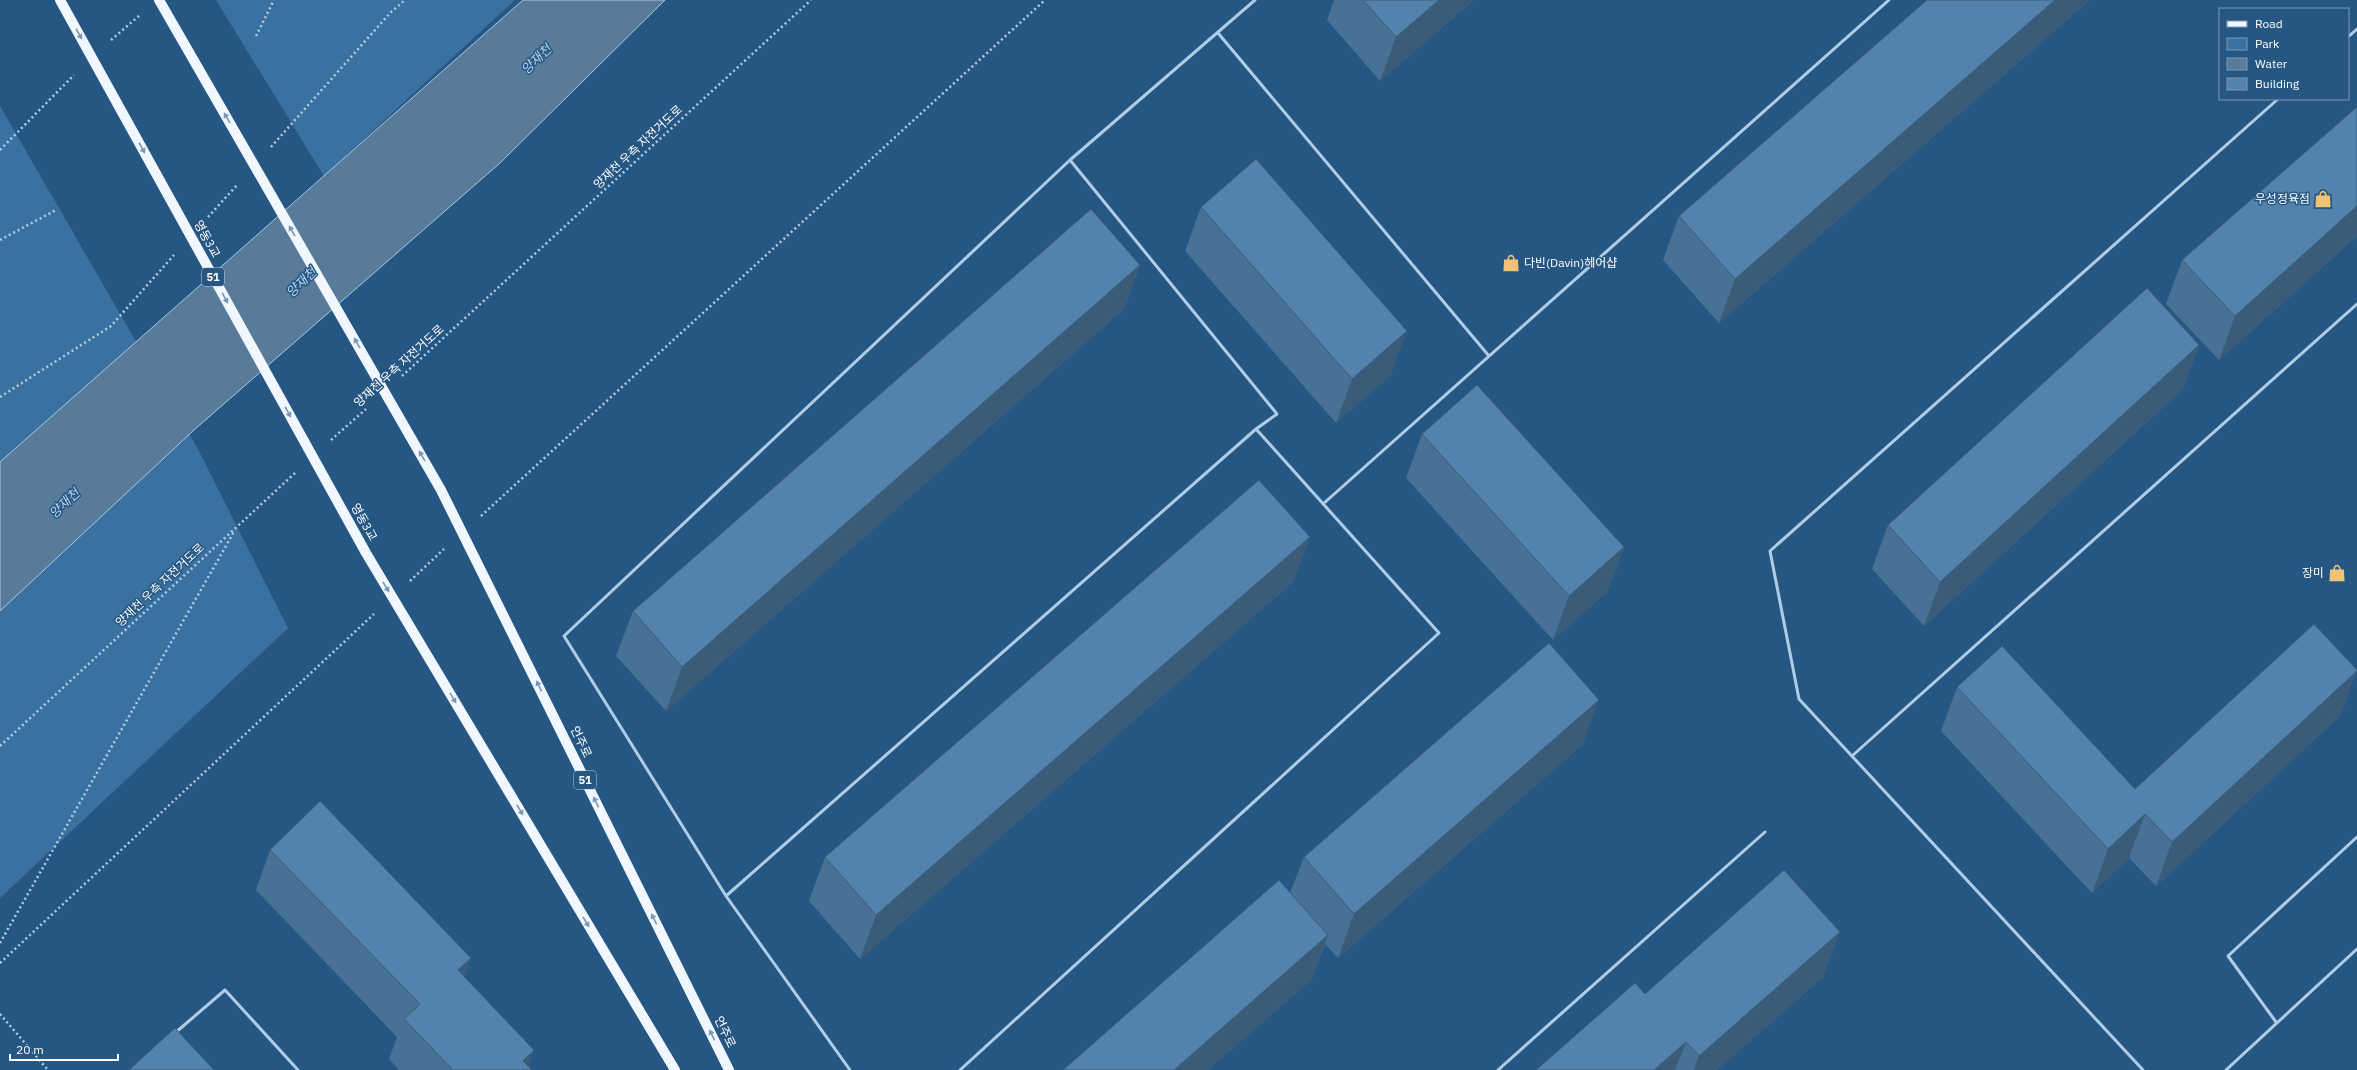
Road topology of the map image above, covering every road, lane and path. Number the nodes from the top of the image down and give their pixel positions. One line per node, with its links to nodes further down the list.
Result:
1 (60, 0): 36 (main road, 영동3교 / 51, one-way to 36)
2 (158, 0): 35 (main road, 언주로 / 51, one-way to 2)
3 (274, 0): 12 (path)
4 (405, 0): 18 (path)
5 (811, 0): 27 (path, 양재천 우측 자전거도로)
6 (1045, 0): 35 (path)
7 (1255, 0): 11 (lane)
8 (1889, 0): 26 (lane)
9 (146, 10): 14 (path)
10 (2357, 29): 13 (lane)
11 (1218, 34): 19 (lane); 26 (lane)
12 (256, 36)
13 (2349, 36)
14 (107, 44)
15 (80, 69): 17 (path)
16 (2277, 100): 38 (lane)
17 (0, 150)
18 (265, 153)
19 (1070, 160): 30 (lane); 41 (lane)
20 (239, 183): 22 (path)
21 (56, 210): 23 (path)
22 (207, 218)
23 (0, 240)
24 (175, 254): 28 (path)
25 (2357, 304): 38 (lane)
26 (1489, 356): 33 (lane)
27 (396, 382)
28 (0, 397)
29 (366, 408): 31 (path, 양재천 우측 자전거도로)
30 (1256, 429): 33 (lane); 41 (lane)
31 (325, 446)
32 (296, 473): 34 (path, 양재천 우측 자전거도로)
33 (1323, 504): 53 (lane)
34 (237, 526): 37 (path, 양재천 우측 자전거도로); 42 (path)
35 (462, 532): 36 (path); 51 (main road, 언주로 / 51, one-way to 35)
36 (392, 597): 44 (path); 50 (main road, 51, one-way to 50)
37 (0, 746)
38 (1852, 756): 55 (lane)
39 (1765, 832): 54 (lane)
40 (2357, 838): 46 (lane)
41 (726, 896): 52 (lane)
42 (0, 943)
43 (2357, 949): 46 (lane)
44 (0, 963)
45 (0, 1014): 48 (path)
46 (2276, 1022): 56 (lane)
47 (174, 1035): 49 (lane)
48 (48, 1070)
49 (298, 1070)
50 (675, 1070)
51 (729, 1070)
52 (850, 1070)
53 (960, 1070)
54 (1498, 1070)
55 (2144, 1070)
56 (2226, 1070)

